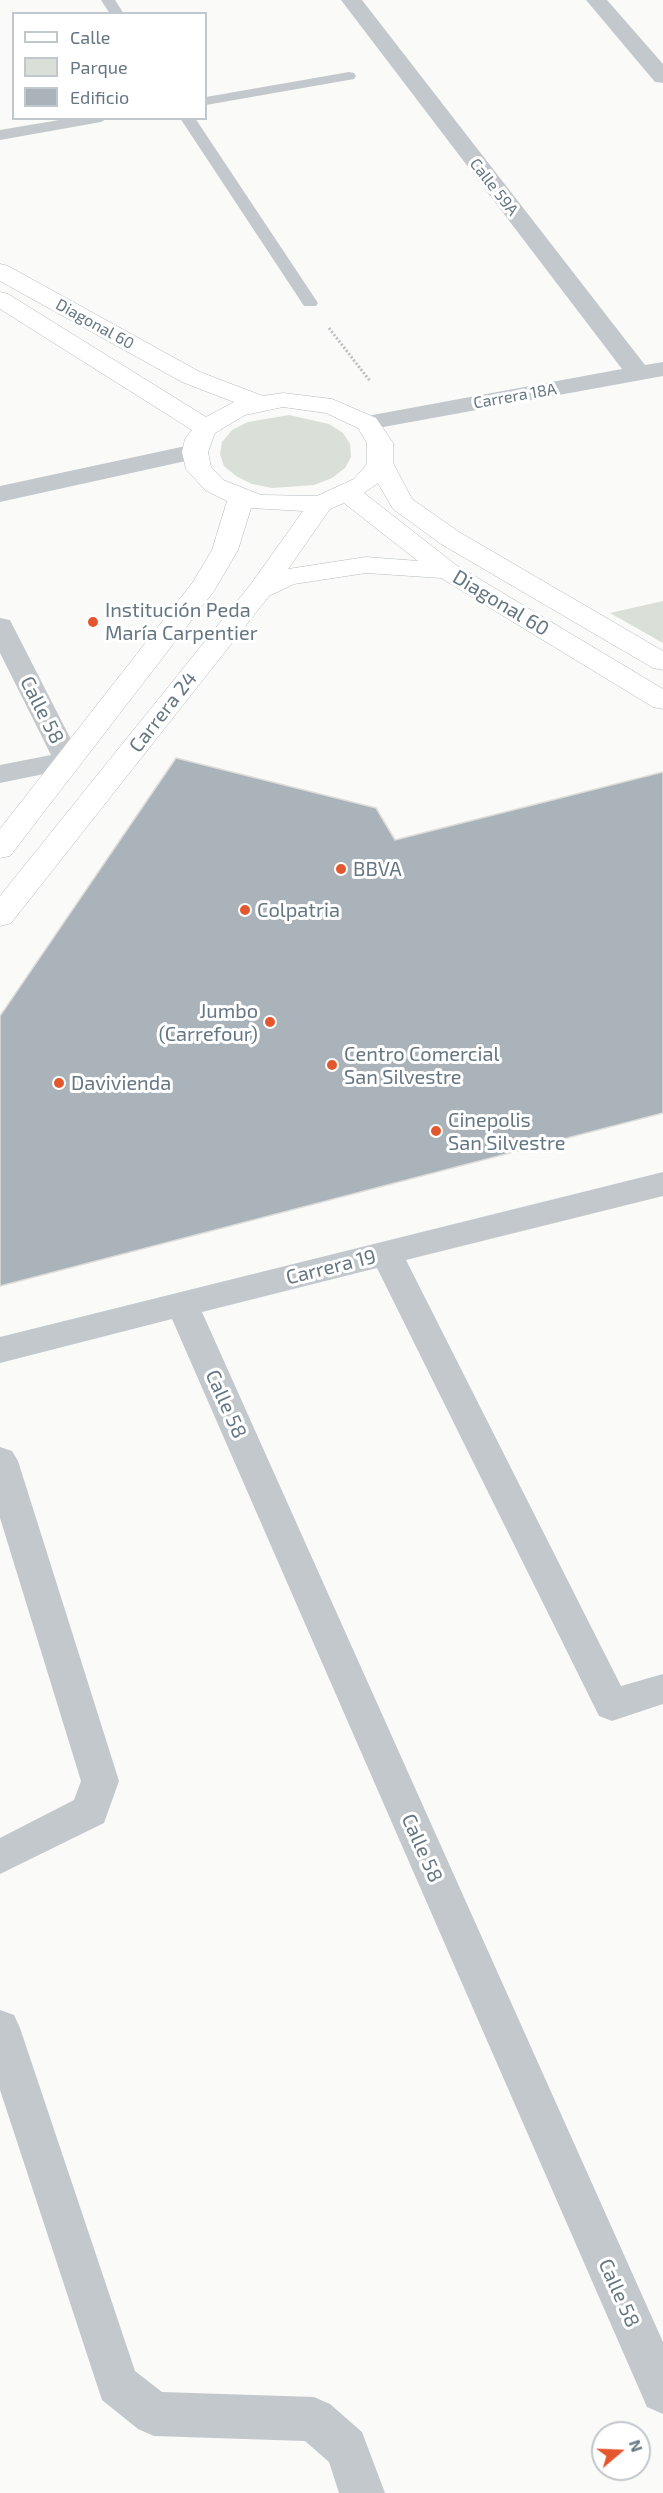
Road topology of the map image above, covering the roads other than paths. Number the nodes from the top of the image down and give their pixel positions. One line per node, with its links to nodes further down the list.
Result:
1 (351, 0): 13 (street, Calle 59A)
2 (596, 0): 4 (street)
3 (349, 76): 5 (lane)
4 (663, 77)
5 (207, 101)
6 (89, 120): 8 (lane)
7 (188, 120): 11 (lane)
8 (0, 135)
9 (0, 271): 14 (street, Diagonal 60)
10 (0, 299): 16 (street, Diagonal 60)
11 (310, 303)
12 (663, 369): 13 (street, Carrera 18A)
13 (638, 373): 15 (street, Carrera 18A)
14 (258, 403): 15 (street); 16 (street)
15 (367, 423): 18 (street)
16 (206, 428): 17 (street)
17 (195, 452): 20 (street); 21 (street)
18 (380, 463): 19 (street); 26 (street, Diagonal 60)
19 (348, 493): 22 (street); 23 (street, Diagonal 60)
20 (0, 494)
21 (241, 498): 22 (street); 28 (street)
22 (321, 504): 24 (street, Carrera 24)
23 (447, 571): 24 (street); 27 (street, Diagonal 60)
24 (260, 590): 31 (street, Carrera 24)
25 (0, 626): 28 (street, Calle 58)
26 (663, 662)
27 (663, 701)
28 (68, 761): 29 (street); 30 (street)
29 (0, 774)
30 (0, 849)
31 (0, 916)
32 (663, 1184): 33 (street, Carrera 19)
33 (386, 1253): 34 (street, Carrera 19); 37 (street)
34 (182, 1304): 35 (street, Carrera 19); 40 (street, Calle 58)
35 (0, 1350)
36 (0, 1461): 38 (street)
37 (663, 1689)
38 (0, 1857)
39 (0, 2028): 41 (street)
40 (663, 2392)
41 (362, 2493)

